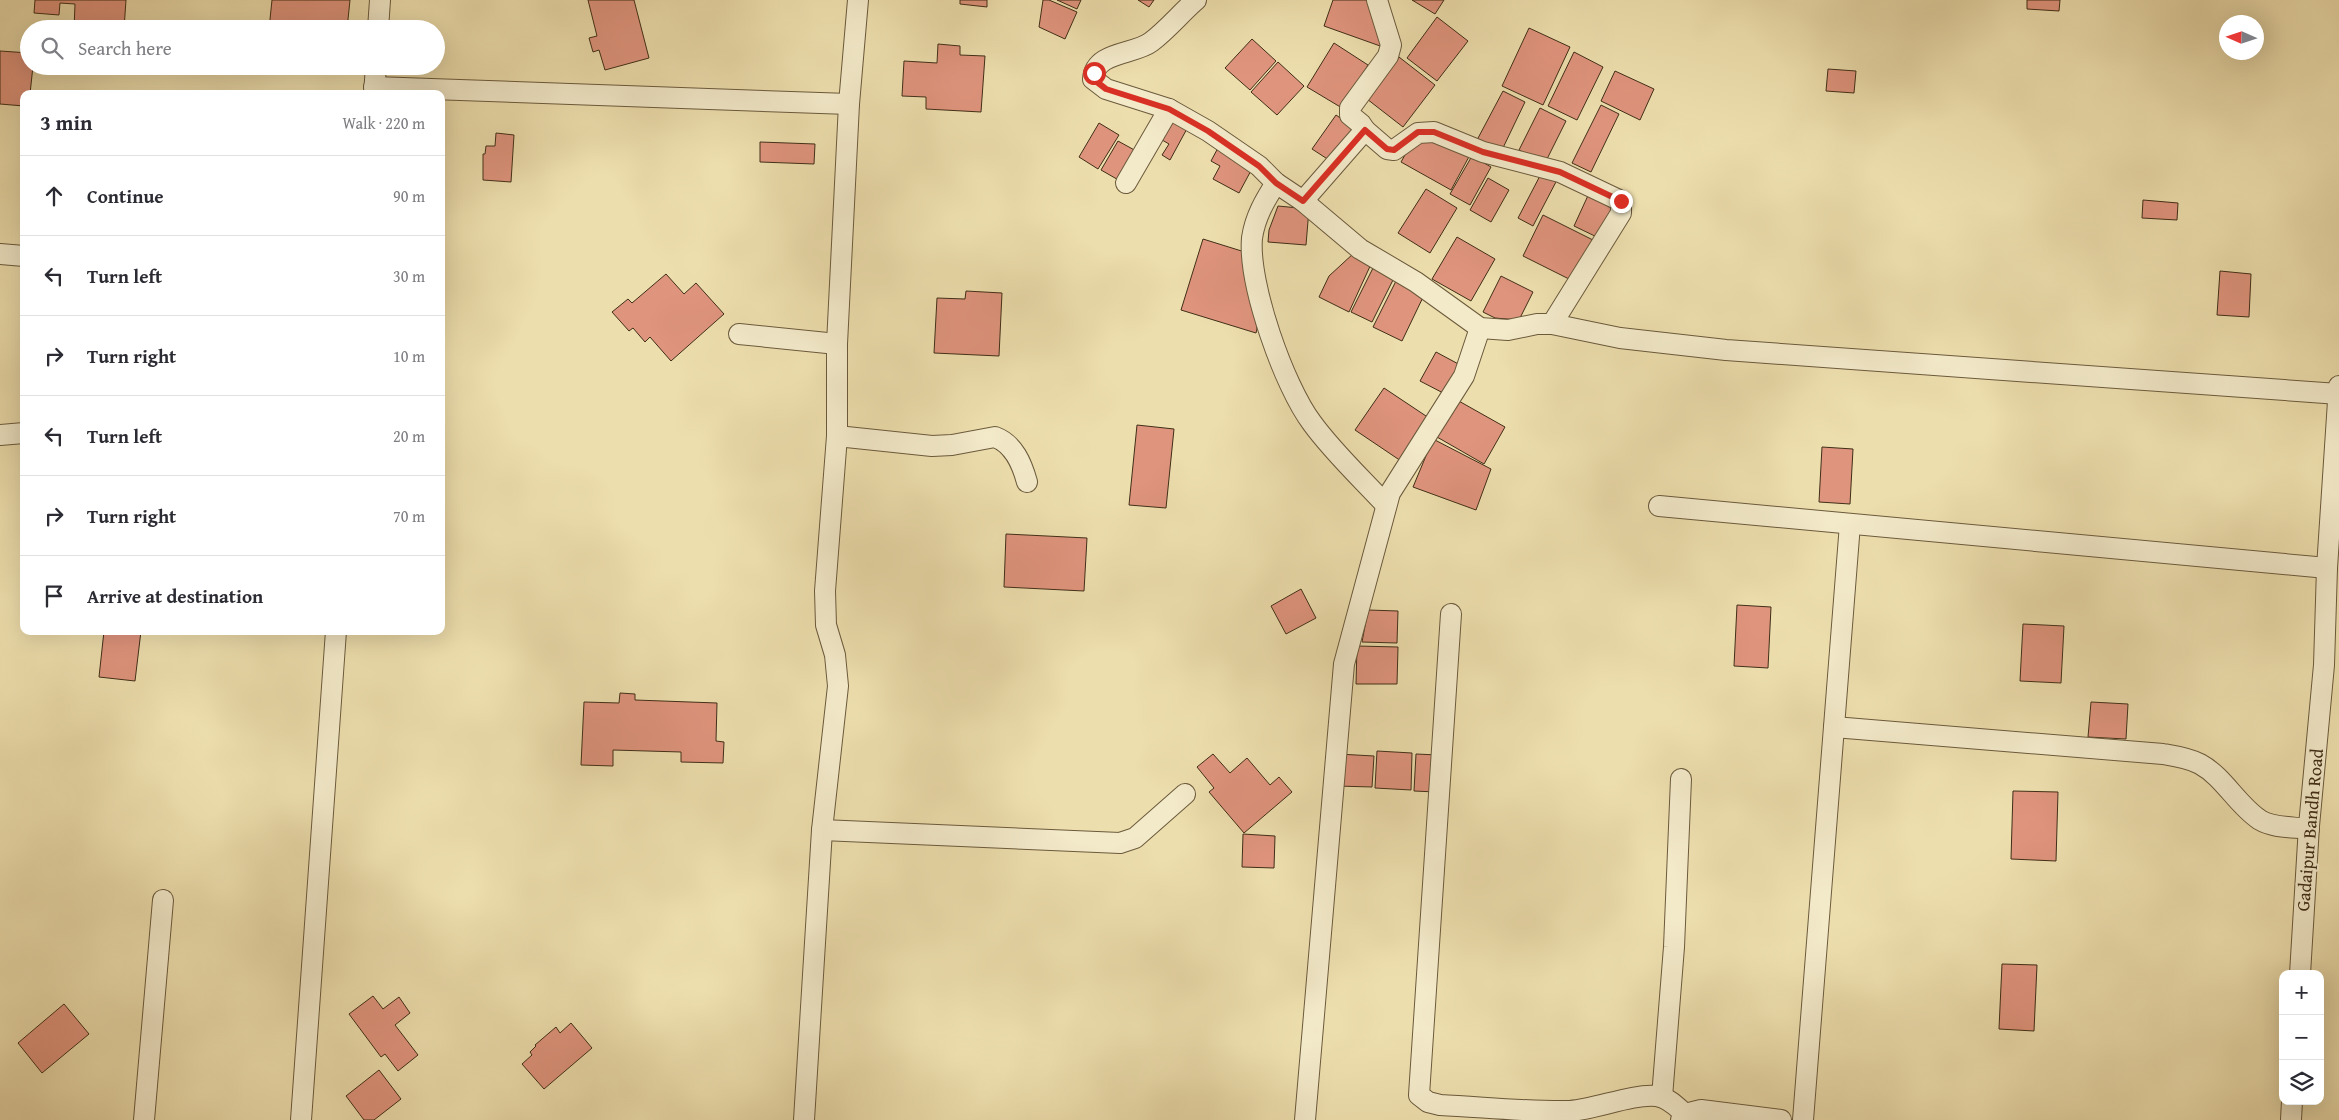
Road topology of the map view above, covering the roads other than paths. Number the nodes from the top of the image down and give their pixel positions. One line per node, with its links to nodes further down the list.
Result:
1 (380, 0): 5 (street)
2 (858, 0): 9 (street)
3 (1196, 0): 10 (street)
4 (1377, 0): 11 (street)
5 (379, 20)
6 (375, 75): 7 (street)
7 (374, 90)
8 (445, 92): 9 (street)
9 (849, 104): 20 (street)
10 (1169, 109): 12 (street); 13 (street)
11 (1365, 130): 14 (street); 17 (street)
12 (1126, 183)
13 (1276, 183): 14 (street); 27 (street)
14 (1303, 201): 18 (street)
15 (0, 254): 16 (street)
16 (20, 256)
17 (1552, 324): 18 (street); 22 (street)
18 (1480, 328): 27 (street)
19 (738, 334): 20 (street)
20 (837, 344): 25 (street)
21 (2339, 386): 22 (street, Gadaipur Bandh Road)
22 (2339, 394): 30 (street, Gadaipur Bandh Road)
23 (20, 433): 24 (street)
24 (0, 435)
25 (837, 436): 26 (street); 38 (street)
26 (1027, 482)
27 (1386, 505): 47 (street)
28 (1659, 506): 29 (street)
29 (1850, 524): 30 (street); 34 (street)
30 (2327, 568): 33 (street, Gadaipur Bandh Road)
31 (1451, 614): 41 (street)
32 (336, 635): 45 (street)
33 (2331, 651): 37 (street, Gadaipur Bandh Road)
34 (1834, 727): 37 (street); 49 (street)
35 (1681, 779): 41 (street)
36 (1185, 794): 38 (street)
37 (2309, 829): 40 (street, Gadaipur Bandh Road)
38 (822, 830): 46 (street)
39 (163, 900): 44 (street)
40 (2300, 970)
41 (1662, 1098): 43 (street)
42 (2292, 1105): 50 (street)
43 (1683, 1117): 48 (street)
44 (144, 1120)
45 (301, 1120)
46 (804, 1120)
47 (1305, 1120)
48 (1781, 1120)
49 (1803, 1120)
50 (2291, 1120)

